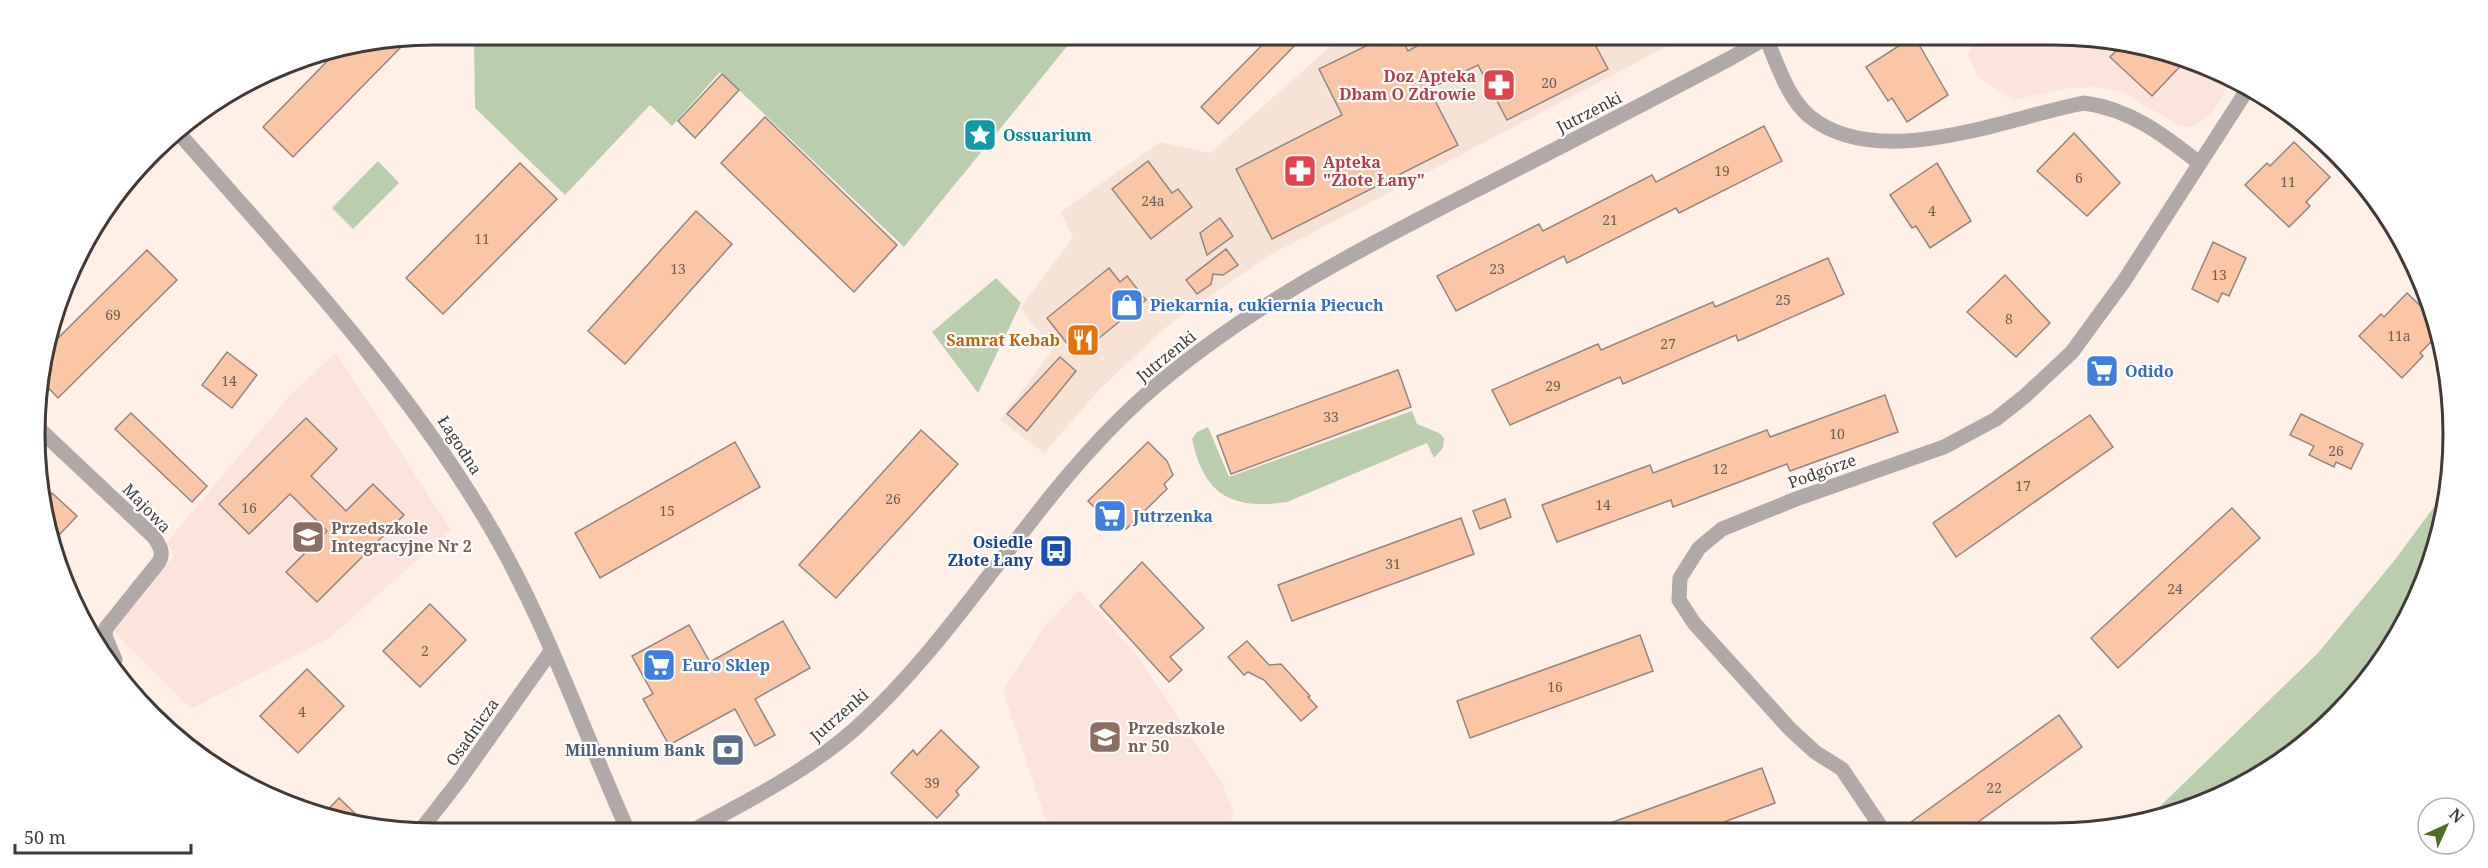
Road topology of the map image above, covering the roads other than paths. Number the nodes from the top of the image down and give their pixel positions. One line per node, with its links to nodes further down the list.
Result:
1 (1752, 45): 11 (street, Jutrzenki)
2 (1770, 45): 5 (street)
3 (2243, 94): 5 (street, Podgórze)
4 (184, 137): 8 (street, Łagodna)
5 (2199, 163): 12 (street, Podgórze)
6 (45, 434): 7 (street, Majowa)
7 (111, 649)
8 (551, 651): 9 (street, Osadnicza); 10 (street, Łagodna)
9 (426, 823)
10 (625, 823)
11 (705, 823)
12 (1878, 823)

